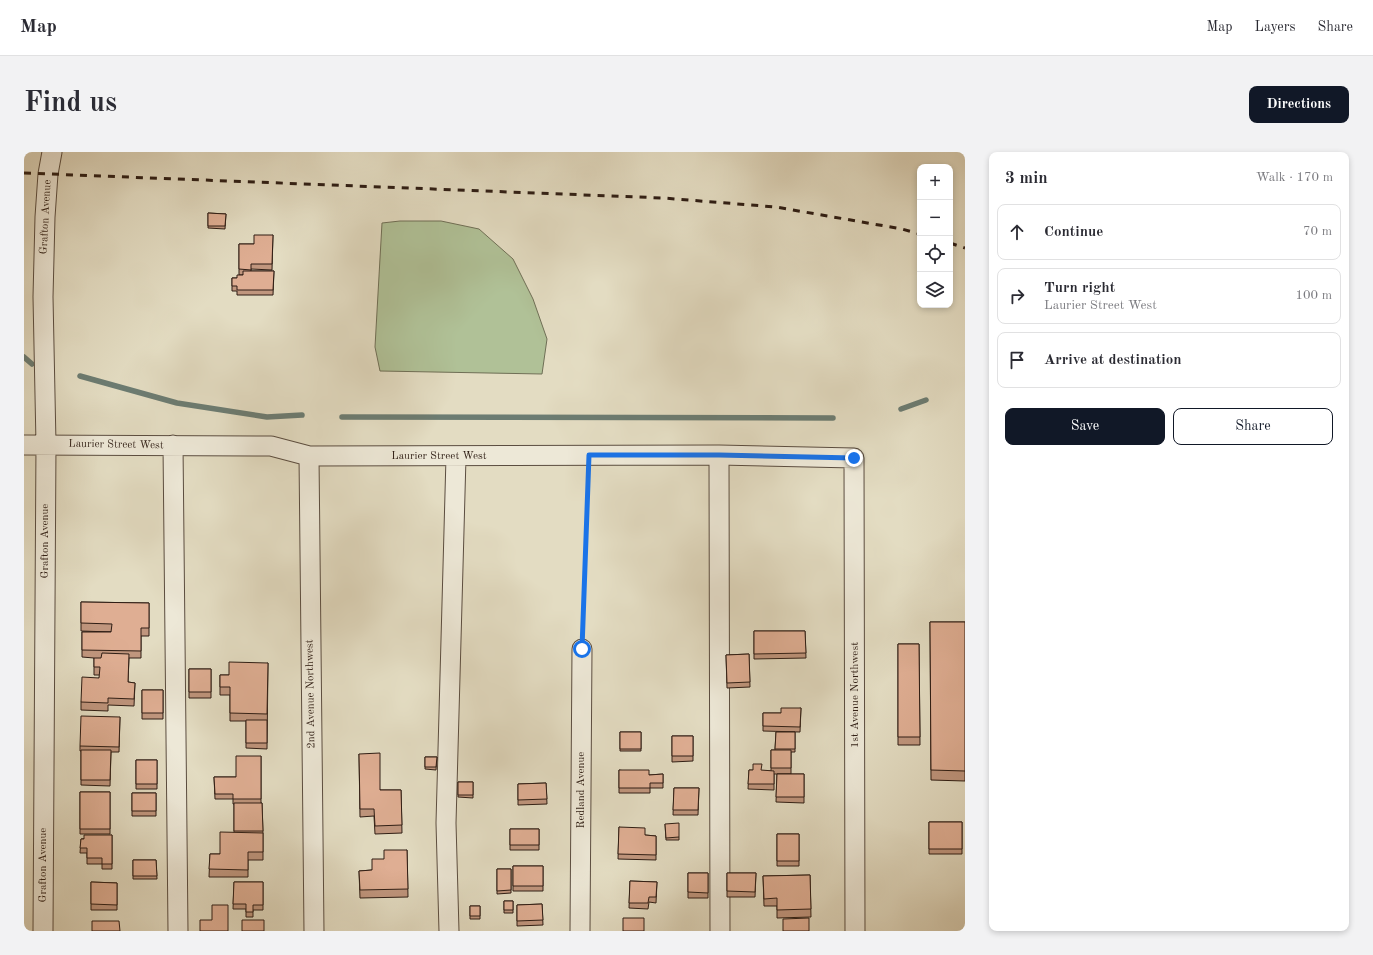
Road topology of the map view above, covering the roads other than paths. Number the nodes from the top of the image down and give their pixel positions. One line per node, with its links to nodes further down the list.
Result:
1 (52, 152): 3 (street, Grafton Avenue)
2 (24, 444): 3 (street, Laurier Street West)
3 (46, 444): 4 (street, Laurier Street West); 10 (street, Grafton Avenue)
4 (173, 445): 6 (street, Laurier Street West); 11 (street)
5 (719, 455): 7 (street, Laurier Street West); 8 (street, Laurier Street West); 15 (street)
6 (309, 456): 7 (street, Laurier Street West); 12 (street, 2nd Avenue Northwest)
7 (456, 457): 13 (street)
8 (854, 458): 16 (street, 1st Avenue Northwest)
9 (582, 649): 14 (street, Redland Avenue)
10 (43, 931)
11 (178, 931)
12 (314, 931)
13 (449, 931)
14 (580, 931)
15 (720, 931)
16 (855, 931)

